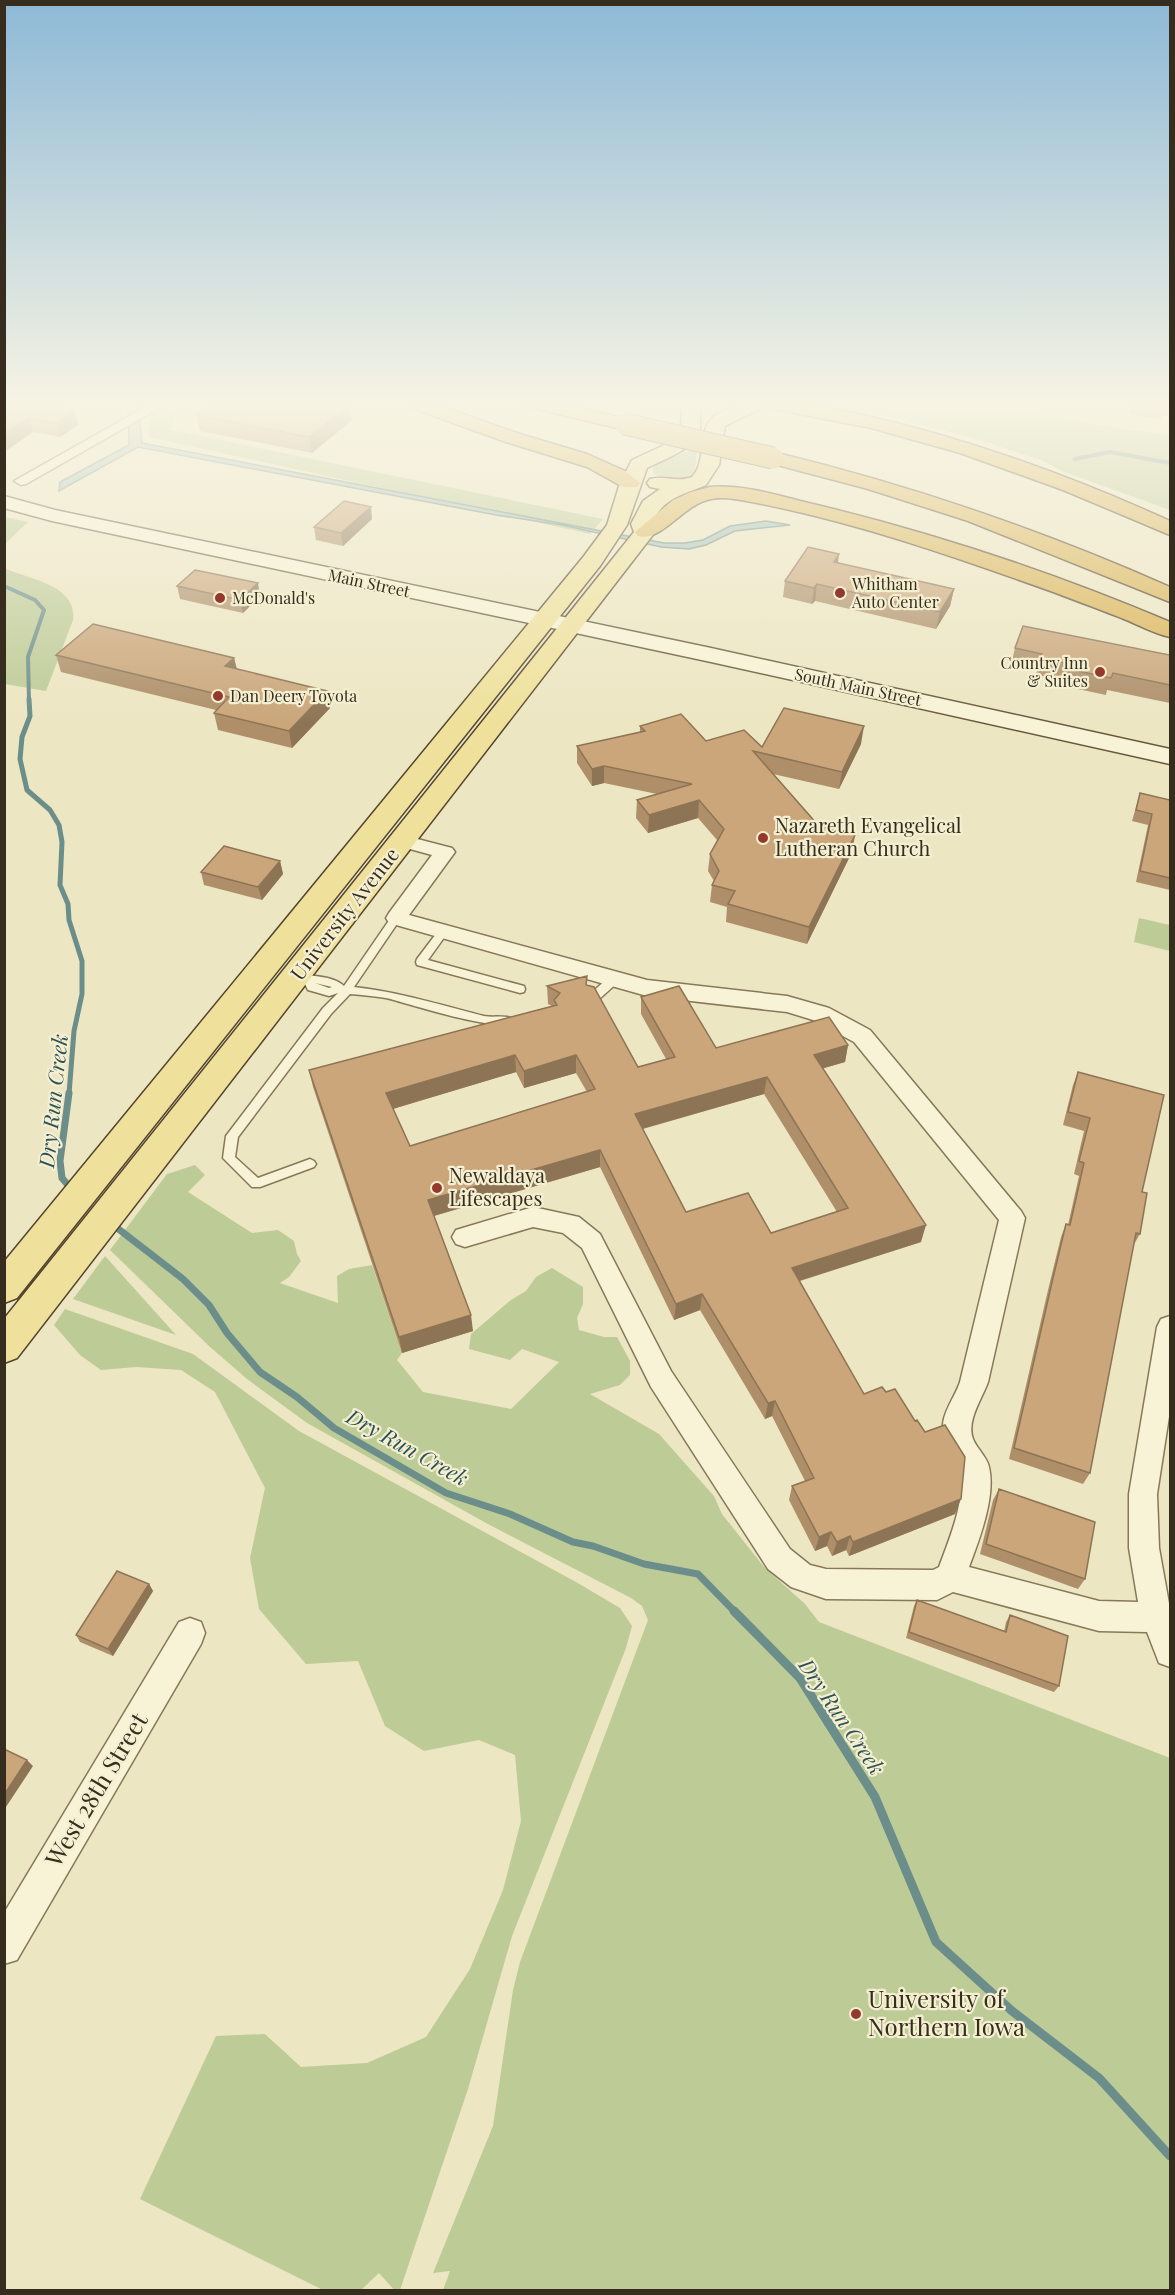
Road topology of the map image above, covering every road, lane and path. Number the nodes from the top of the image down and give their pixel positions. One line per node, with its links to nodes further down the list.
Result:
1 (38, 509): 13 (main road, Main Street)
2 (621, 509): 13 (main road, University Avenue)
3 (648, 509): 10 (main road, University Avenue)
4 (673, 509): 10 (highway)
5 (811, 509): 14 (highway)
6 (957, 509): 12 (highway)
7 (998, 509): 11 (highway)
8 (1124, 509): 9 (highway)
9 (1170, 529)
10 (639, 539): 13 (main road, University Avenue)
11 (1170, 580)
12 (1170, 595)
13 (559, 623): 15 (main road, South Main Street); 16 (main road, University Avenue); 27 (main road, University Avenue)
14 (1170, 630)
15 (1170, 757)
16 (402, 841): 17 (street); 19 (main road, University Avenue)
17 (396, 918): 18 (street); 22 (lane)
18 (443, 932): 20 (street); 21 (lane)
19 (302, 978): 22 (lane); 29 (main road, University Avenue)
20 (613, 980): 23 (lane); 30 (street)
21 (520, 989)
22 (342, 990): 24 (lane); 25 (lane)
23 (592, 999)
24 (524, 1022)
25 (310, 1164)
26 (465, 1237): 30 (street)
27 (4, 1288)
28 (1170, 1327): 31 (street)
29 (9, 1334)
30 (950, 1577): 31 (street)
31 (1157, 1617): 33 (street)
32 (190, 1633): 34 (street, West 28th Street)
33 (1170, 1652)
34 (4, 1947)

